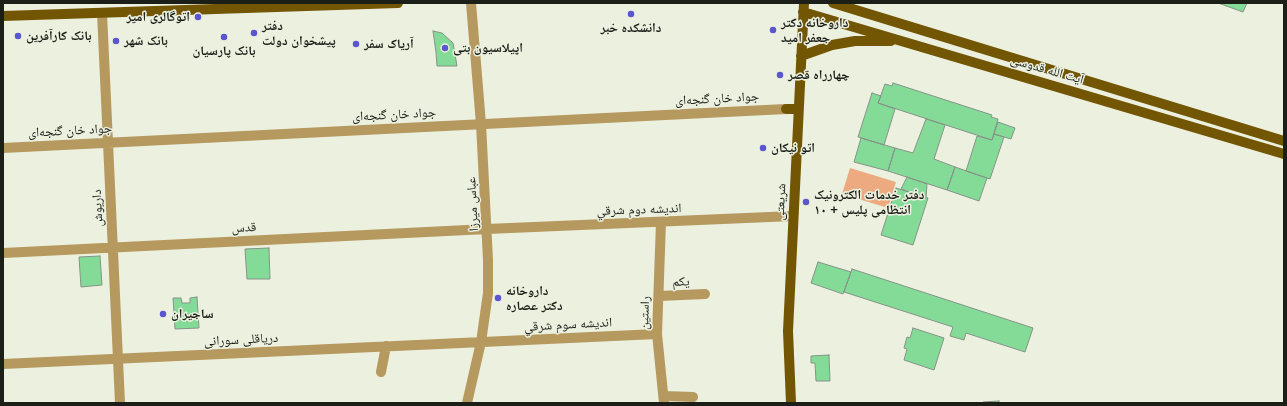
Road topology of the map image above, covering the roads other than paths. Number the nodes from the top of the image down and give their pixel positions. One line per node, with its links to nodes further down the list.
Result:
1 (398, 3): 3 (main road)
2 (833, 3): 10 (main road, آیت الله قدوسی)
3 (286, 5): 6 (main road)
4 (471, 7): 14 (street, عباس میرزا)
5 (804, 7): 8 (main road, آیت الله قدوسی); 9 (main road, شریعتی)
6 (102, 13): 7 (main road); 17 (street, داریوش)
7 (3, 16)
8 (903, 41): 9 (main road); 11 (main road, آیت الله قدوسی)
9 (801, 56): 13 (main road, شریعتی)
10 (1119, 91): 11 (main road); 15 (main road, آیت الله قدوسی)
11 (1115, 104): 19 (main road, آیت الله قدوسی)
12 (786, 109): 13 (main road); 14 (street, جواد خان گنجه‌ای)
13 (798, 109): 21 (main road, شریعتی)
14 (481, 124): 17 (street, جواد خان گنجه‌ای); 23 (street, عباس میرزا)
15 (1272, 138): 16 (main road, آیت الله قدوسی); 19 (main road)
16 (1284, 141)
17 (108, 142): 18 (street, جواد خان گنجه‌ای); 24 (street, داریوش)
18 (3, 148)
19 (1268, 149): 20 (main road, آیت الله قدوسی)
20 (1284, 154)
21 (793, 216): 22 (street, انديشه دوم شرقي); 38 (main road, شریعتی)
22 (661, 222): 23 (street, انديشه دوم شرقي); 27 (street, راستین)
23 (487, 229): 24 (street, قدس); 29 (street, عباس میرزا)
24 (113, 248): 25 (street, قدس); 31 (street, داریوش)
25 (3, 253)
26 (705, 294): 27 (street, یکم)
27 (659, 296): 28 (street, راستین)
28 (657, 334): 29 (street, اندیشه سوم شرقي); 35 (street, راستین)
29 (481, 342): 30 (street, دریاقلی سورانی); 37 (street, عباس میرزا)
30 (386, 346): 31 (street, دریاقلی سورانی); 33 (street)
31 (118, 358): 32 (street, دریاقلی سورانی); 36 (street, داریوش)
32 (3, 364)
33 (381, 372)
34 (693, 397): 35 (street)
35 (664, 399)
36 (120, 403)
37 (467, 403)
38 (791, 403)

